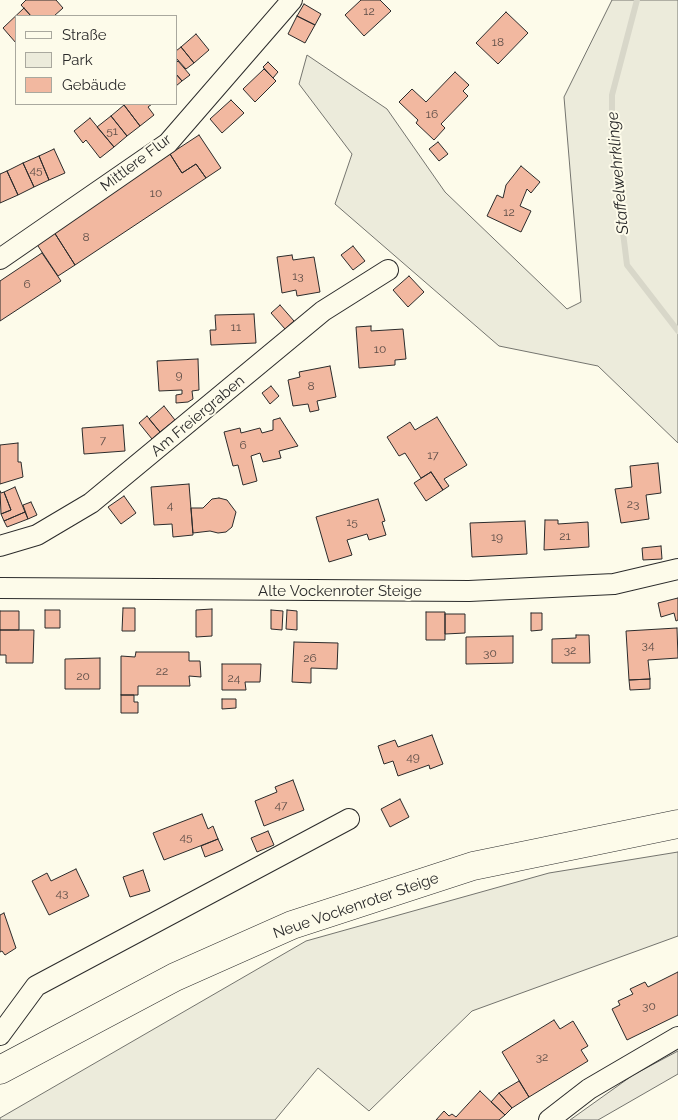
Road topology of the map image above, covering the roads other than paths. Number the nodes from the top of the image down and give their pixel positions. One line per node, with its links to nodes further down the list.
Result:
1 (292, 0): 2 (street, Mittlere Flur)
2 (0, 259)
3 (388, 270): 4 (street, Am Freiergraben)
4 (0, 546)
5 (678, 569): 6 (street, Alte Vockenroter Steige)
6 (0, 588)
7 (348, 820): 9 (street)
8 (678, 824): 11 (main road, Neue Vockenroter Steige)
9 (0, 1035)
10 (678, 1037): 12 (street)
11 (0, 1070)
12 (548, 1120)

